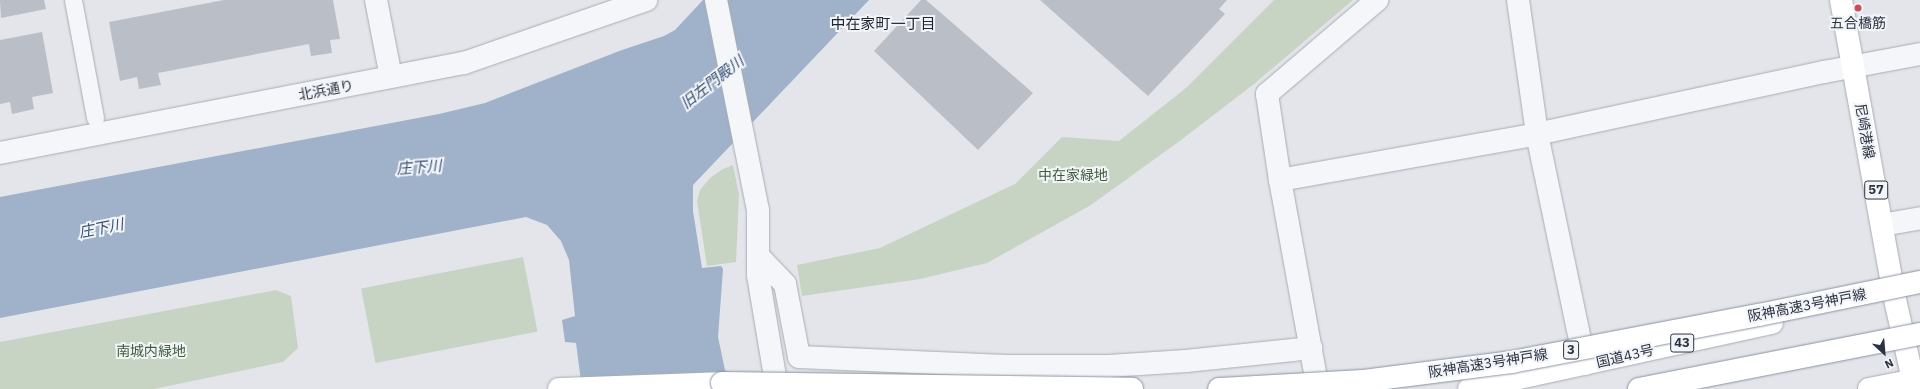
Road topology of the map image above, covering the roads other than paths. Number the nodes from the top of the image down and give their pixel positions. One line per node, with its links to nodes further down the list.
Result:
1 (73, 0): 11 (street)
2 (376, 0): 10 (street)
3 (646, 0): 10 (street, 北浜通り)
4 (716, 0): 17 (street)
5 (1518, 0): 12 (street)
6 (1841, 0): 9 (main road, 尼崎港線 / 57)
7 (1381, 1): 14 (street)
8 (1920, 54): 9 (street)
9 (1853, 66): 12 (street); 16 (main road, 尼崎港線 / 57)
10 (391, 77): 13 (street, 北浜通り)
11 (95, 118)
12 (1537, 134): 14 (street); 23 (street)
13 (0, 154)
14 (1280, 180): 22 (street)
15 (1920, 218): 16 (street)
16 (1882, 225): 20 (main road, 尼崎港線 / 57)
17 (758, 256): 22 (street); 26 (street)
18 (1920, 282): 28 (main road, 阪神高速3号神戸線 / 3, bridge)
19 (1920, 290): 20 (main road, 国道43号 / 43)
20 (1894, 296): 23 (main road, 国道43号 / 43); 24 (main road, 尼崎港線 / 57)
21 (1920, 334): 31 (main road, bridge)
22 (1311, 348): 29 (street)
23 (1585, 364): 30 (main road, 国道43号 / 43)
24 (1916, 383): 32 (main road)
25 (559, 389): 27 (main road, bridge)
26 (778, 389)
27 (1132, 389)
28 (1219, 389)
29 (1318, 389)
30 (1469, 389)
31 (1638, 389)
32 (1869, 389)

